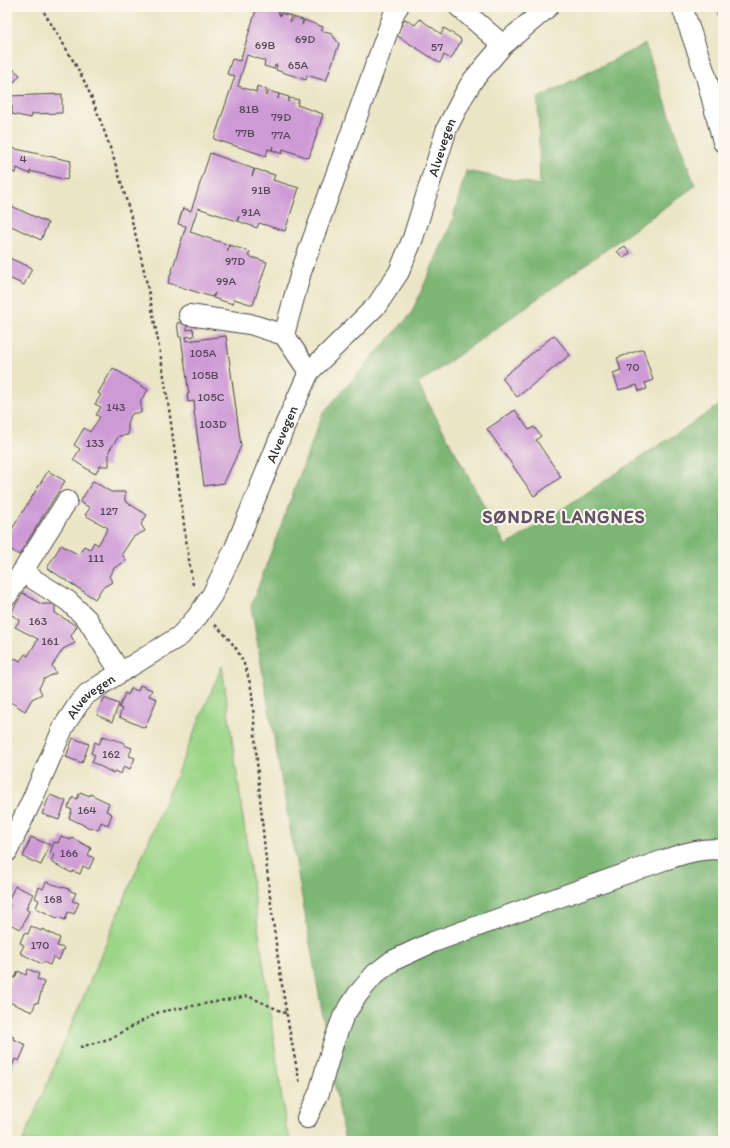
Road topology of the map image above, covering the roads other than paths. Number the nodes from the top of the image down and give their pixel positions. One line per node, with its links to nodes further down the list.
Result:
1 (398, 7): 8 (street)
2 (459, 7): 5 (street)
3 (548, 7): 5 (street, Alvevegen)
4 (682, 7): 6 (street)
5 (504, 45): 9 (street, Alvevegen)
6 (723, 142)
7 (189, 314): 8 (street)
8 (284, 335): 9 (street)
9 (309, 372): 13 (street, Alvevegen)
10 (67, 501): 11 (street)
11 (22, 572): 12 (street); 13 (street)
12 (7, 596)
13 (120, 672): 15 (street, Alvevegen)
14 (723, 850): 16 (street)
15 (7, 852)
16 (307, 1118)

